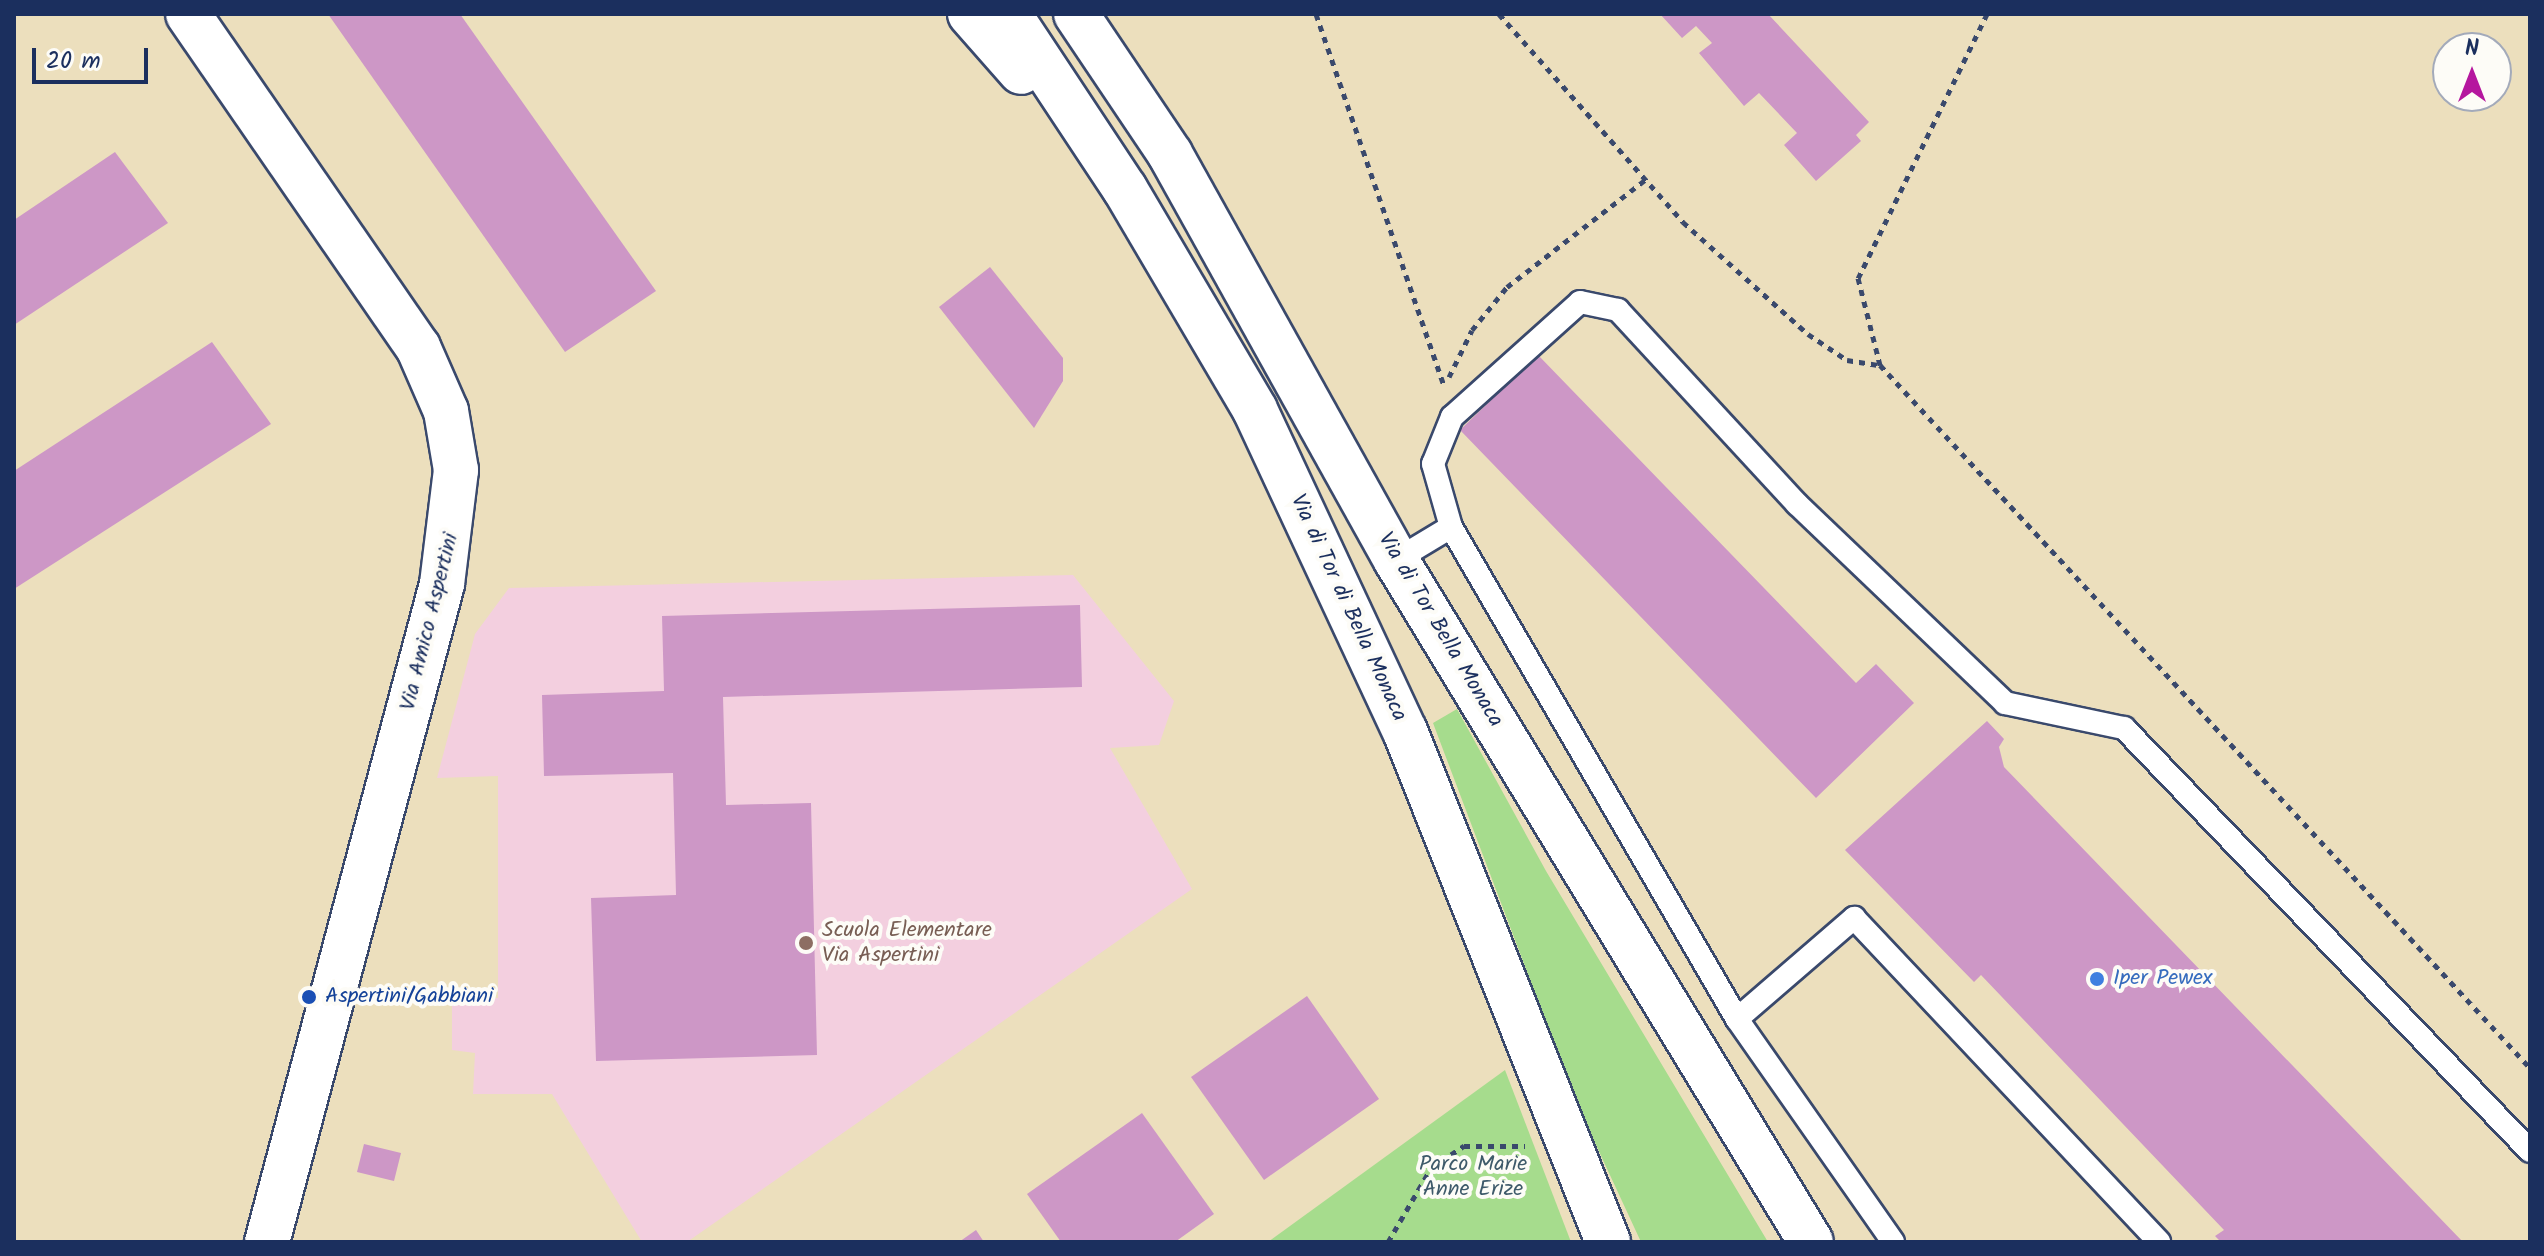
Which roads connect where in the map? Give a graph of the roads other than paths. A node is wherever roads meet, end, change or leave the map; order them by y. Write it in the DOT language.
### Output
graph roads {
  1 [pos="188,14"];
  2 [pos="970,14"];
  3 [pos="1009,14"];
  4 [pos="1076,14"];
  5 [pos="1109,14"];
  6 [pos="1156,130"];
  7 [pos="1125,189"];
  8 [pos="1451,527"];
  9 [pos="1396,560"];
  10 [pos="1737,1019"];
  11 [pos="2530,1151"];
  12 [pos="267,1242"];
  13 [pos="1608,1242"];
  14 [pos="1811,1242"];
  15 [pos="1893,1242"];
  16 [pos="2159,1242"];
  1 -- 12 [label="main road, Via Amico Aspertini"];
  2 -- 7 [label="main road"];
  3 -- 7 [label="main road, Via di Tor di Bella Monaca"];
  4 -- 6 [label="main road, Via di Tor Bella Monaca"];
  5 -- 6 [label="main road"];
  6 -- 9 [label="main road, Via di Tor Bella Monaca"];
  7 -- 13 [label="main road, Via di Tor di Bella Monaca"];
  8 -- 9 [label="lane"];
  8 -- 10 [label="lane"];
  8 -- 11 [label="lane"];
  9 -- 14 [label="main road, Via di Tor Bella Monaca"];
  10 -- 15 [label="lane"];
  10 -- 16 [label="lane"];
}
